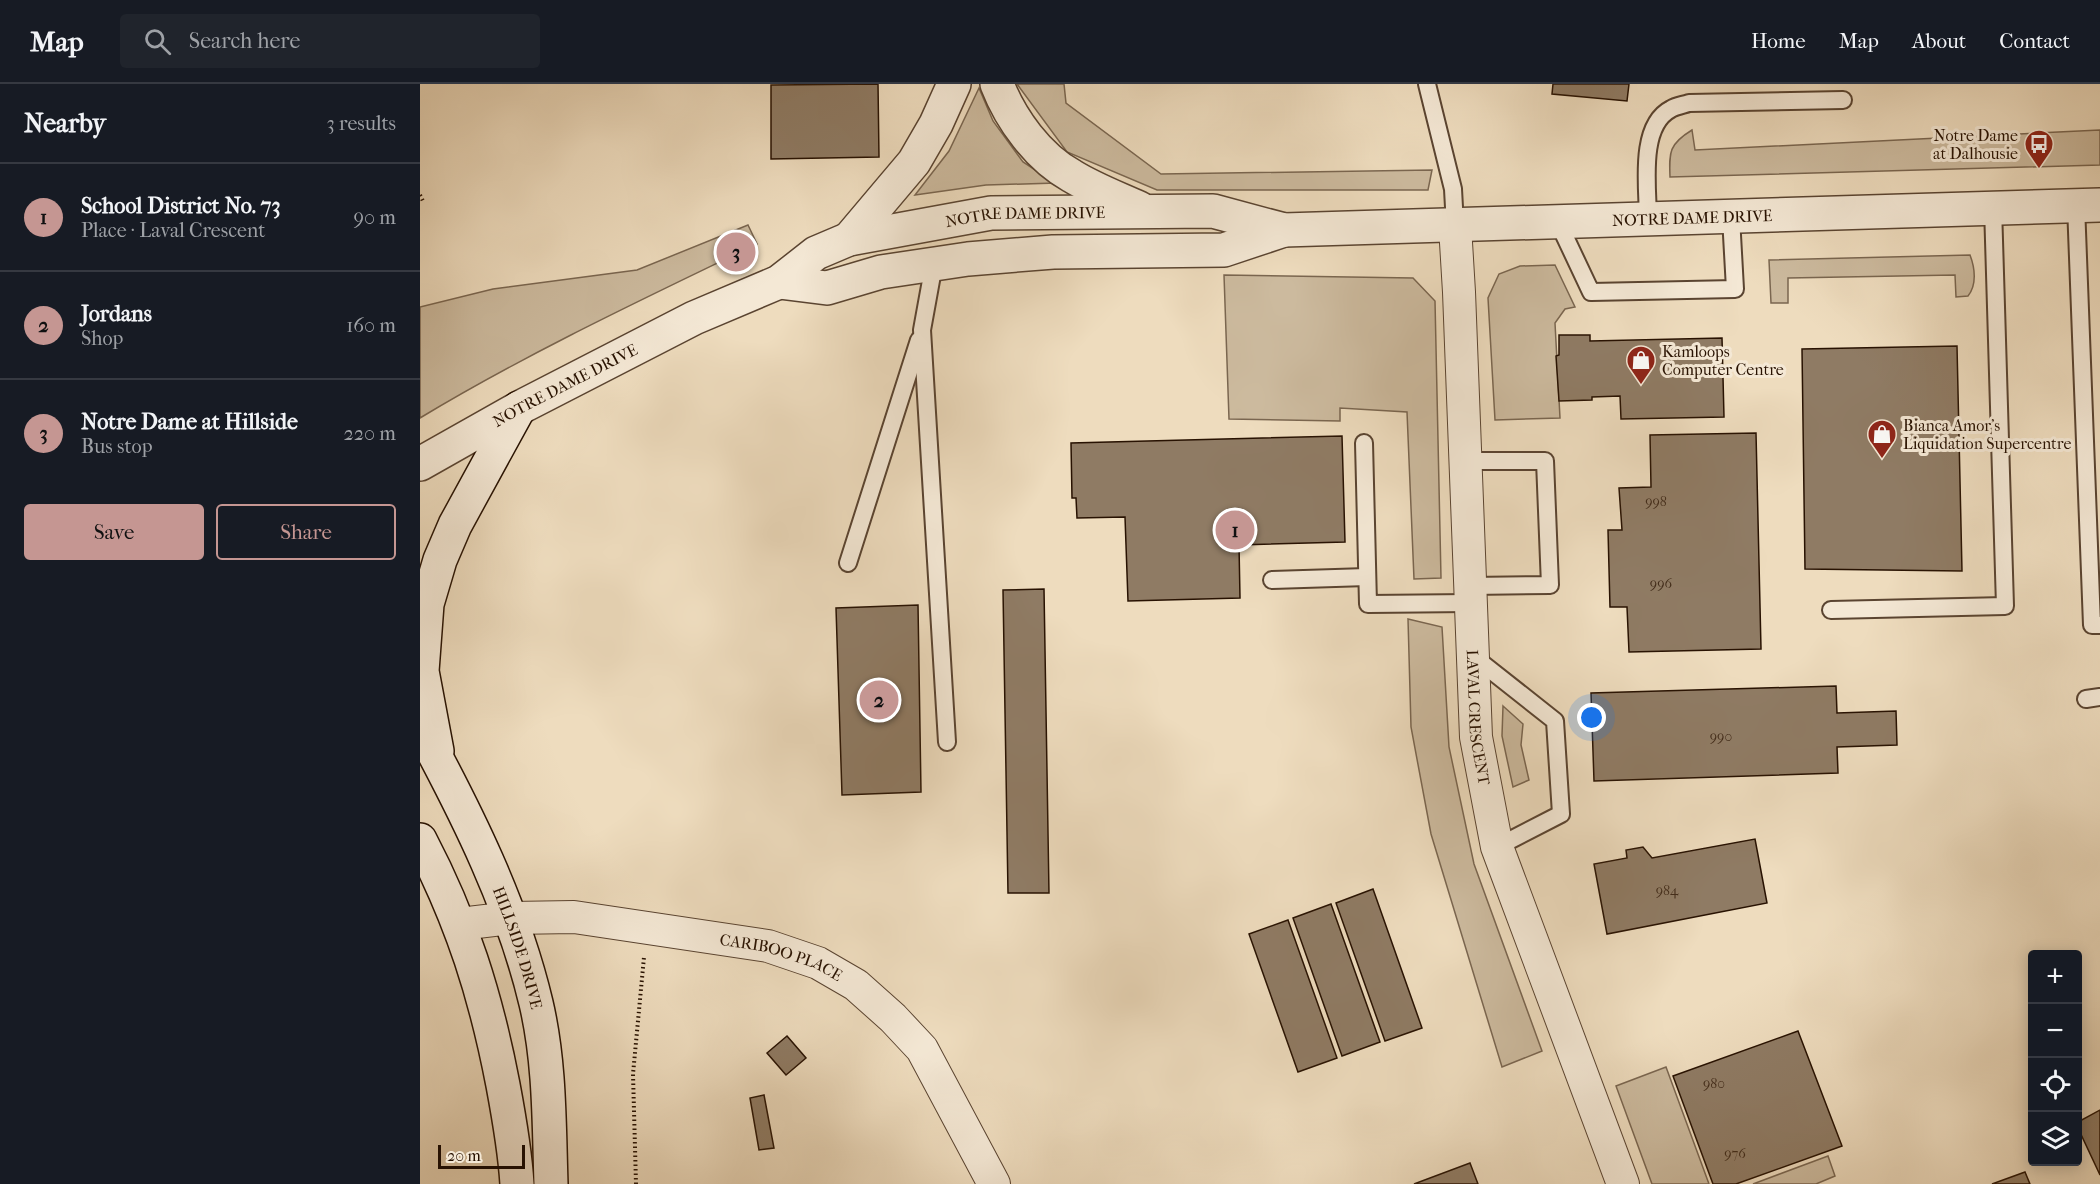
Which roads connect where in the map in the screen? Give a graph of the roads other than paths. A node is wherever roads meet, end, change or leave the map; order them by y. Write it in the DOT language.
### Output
graph roads {
  1 [pos="954,84"];
  2 [pos="997,84"];
  3 [pos="1426,84"];
  4 [pos="1843,100"];
  5 [pos="2088,205"];
  6 [pos="1993,207"];
  7 [pos="1147,211"];
  8 [pos="1731,217"];
  9 [pos="1648,219"];
  10 [pos="1558,222"];
  11 [pos="1455,226"];
  12 [pos="1284,230"];
  13 [pos="849,239"];
  14 [pos="934,264"];
  15 [pos="778,282"];
  16 [pos="922,330"];
  17 [pos="519,408"];
  18 [pos="1364,443"];
  19 [pos="1465,461"];
  20 [pos="420,464"];
  21 [pos="848,562"];
  22 [pos="1367,577"];
  23 [pos="1272,580"];
  24 [pos="1470,594"];
  25 [pos="1831,610"];
  26 [pos="2100,624"];
  27 [pos="1473,657"];
  28 [pos="420,727"];
  29 [pos="947,742"];
  30 [pos="439,761"];
  31 [pos="420,840"];
  32 [pos="1497,847"];
  33 [pos="511,918"];
  34 [pos="460,924"];
  35 [pos="517,1184"];
  36 [pos="551,1184"];
  37 [pos="994,1184"];
  38 [pos="1623,1184"];
  1 -- 13 [label="street"];
  2 -- 7 [label="street"];
  3 -- 11 [label="lane"];
  4 -- 9 [label="lane"];
  5 -- 6 [label="street, NOTRE DAME DRIVE"];
  5 -- 26 [label="lane"];
  6 -- 8 [label="street, NOTRE DAME DRIVE"];
  6 -- 25 [label="lane"];
  7 -- 12 [label="street, NOTRE DAME DRIVE"];
  7 -- 13 [label="street, NOTRE DAME DRIVE"];
  8 -- 9 [label="street, NOTRE DAME DRIVE"];
  8 -- 10 [label="lane"];
  9 -- 10 [label="street, NOTRE DAME DRIVE"];
  10 -- 11 [label="street, NOTRE DAME DRIVE"];
  11 -- 12 [label="street, NOTRE DAME DRIVE"];
  11 -- 19 [label="street, LAVAL CRESCENT"];
  12 -- 14 [label="street, NOTRE DAME DRIVE"];
  13 -- 15 [label="street, NOTRE DAME DRIVE"];
  14 -- 15 [label="street, NOTRE DAME DRIVE"];
  14 -- 16 [label="lane"];
  15 -- 17 [label="street, NOTRE DAME DRIVE"];
  16 -- 21 [label="lane"];
  16 -- 29 [label="lane"];
  17 -- 20 [label="street, NOTRE DAME DRIVE"];
  17 -- 30 [label="street"];
  18 -- 22 [label="lane"];
  19 -- 24 [label="street, LAVAL CRESCENT"];
  19 -- 24 [label="lane"];
  22 -- 23 [label="lane"];
  22 -- 24 [label="lane"];
  24 -- 27 [label="street, LAVAL CRESCENT"];
  27 -- 32 [label="street, LAVAL CRESCENT"];
  27 -- 32 [label="lane"];
  28 -- 30 [label="street, HILLSIDE DRIVE"];
  30 -- 33 [label="street, HILLSIDE DRIVE"];
  31 -- 34 [label="street"];
  32 -- 38 [label="street, LAVAL CRESCENT"];
  33 -- 34 [label="street, CARIBOO PLACE"];
  33 -- 36 [label="street, HILLSIDE DRIVE"];
  33 -- 37 [label="street, CARIBOO PLACE"];
  34 -- 35 [label="street"];
}
